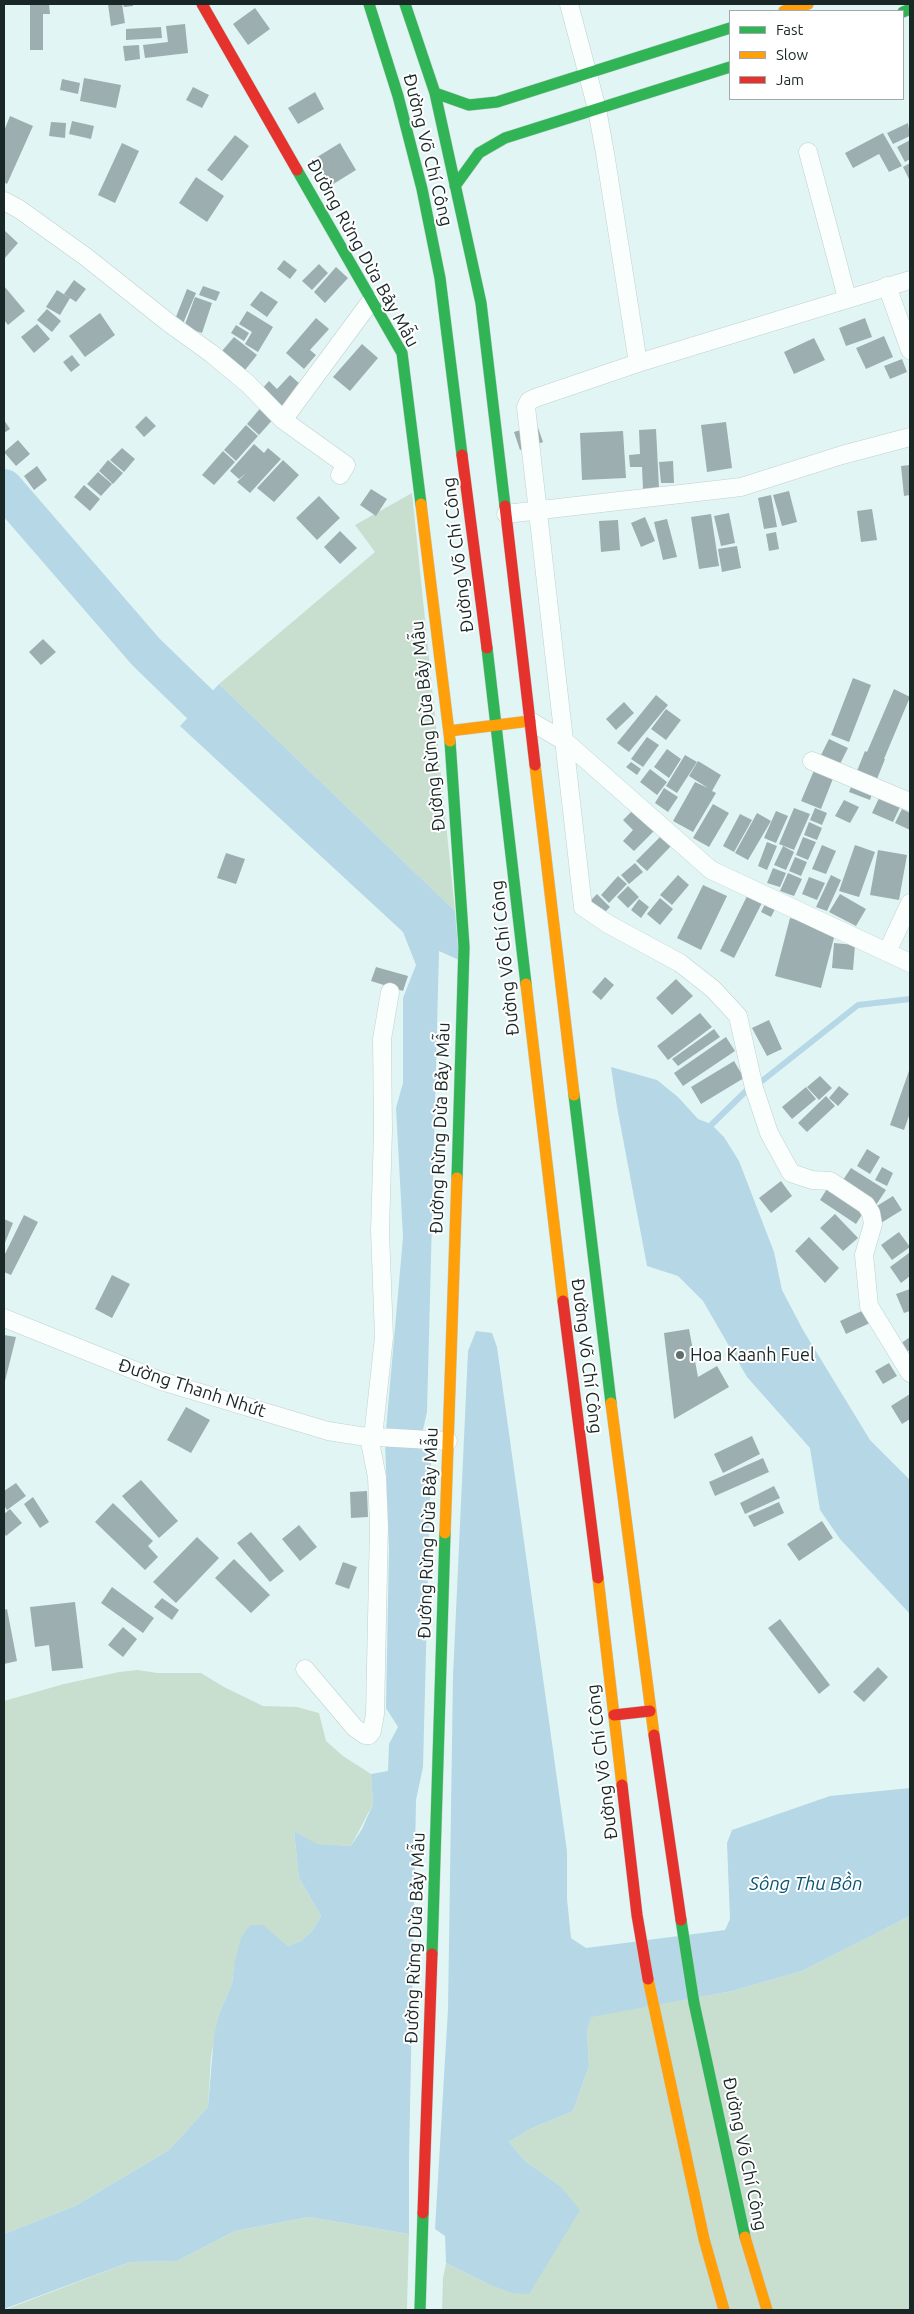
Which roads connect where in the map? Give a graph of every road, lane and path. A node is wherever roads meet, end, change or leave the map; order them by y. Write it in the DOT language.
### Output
graph roads {
  1 [pos="202,4"];
  2 [pos="369,4"];
  3 [pos="405,4"];
  4 [pos="569,4"];
  5 [pos="808,4"];
  6 [pos="787,10"];
  7 [pos="729,28"];
  8 [pos="729,67"];
  9 [pos="587,74"];
  10 [pos="434,93"];
  11 [pos="597,109"];
  12 [pos="808,152"];
  13 [pos="455,186"];
  14 [pos="4,201"];
  15 [pos="910,280"];
  16 [pos="887,286"];
  17 [pos="846,298"];
  18 [pos="371,301"];
  19 [pos="910,350"];
  20 [pos="638,363"];
  21 [pos="283,420"];
  22 [pos="910,437"];
  23 [pos="340,475"];
  24 [pos="538,510"];
  25 [pos="506,514"];
  26 [pos="530,721"];
  27 [pos="497,726"];
  28 [pos="449,731"];
  29 [pos="566,742"];
  30 [pos="812,761"];
  31 [pos="910,802"];
  32 [pos="910,903"];
  33 [pos="888,952"];
  34 [pos="910,963"];
  35 [pos="390,992"];
  36 [pos="4,1318"];
  37 [pos="910,1373"];
  38 [pos="376,1437"];
  39 [pos="443,1441"];
  40 [pos="305,1669"];
  41 [pos="650,1711"];
  42 [pos="614,1715"];
  43 [pos="420,2310"];
  44 [pos="724,2310"];
  45 [pos="767,2310"];
  1 -- 18 [label="main road, Đường Rừng Dừa Bảy Mẫu"];
  2 -- 27 [label="main road, Đường Võ Chí Công"];
  3 -- 10 [label="main road, Đường Võ Chí Công"];
  4 -- 9 [label="street"];
  5 -- 6 [label="main road"];
  7 -- 9 [label="main road"];
  8 -- 11 [label="main road"];
  9 -- 10 [label="main road"];
  9 -- 11 [label="street"];
  10 -- 13 [label="main road, Đường Võ Chí Công"];
  11 -- 13 [label="main road"];
  11 -- 20 [label="street"];
  12 -- 17 [label="street"];
  13 -- 25 [label="main road, Đường Võ Chí Công"];
  14 -- 21 [label="street"];
  15 -- 16 [label="street"];
  16 -- 17 [label="street"];
  16 -- 19 [label="street"];
  17 -- 20 [label="street"];
  18 -- 21 [label="street"];
  18 -- 28 [label="main road, Đường Rừng Dừa Bảy Mẫu"];
  20 -- 24 [label="street"];
  21 -- 23 [label="street"];
  22 -- 24 [label="street"];
  24 -- 25 [label="street"];
  24 -- 29 [label="street"];
  25 -- 26 [label="main road, Đường Võ Chí Công"];
  26 -- 27 [label="main road"];
  26 -- 29 [label="street"];
  26 -- 41 [label="main road, Đường Võ Chí Công"];
  27 -- 28 [label="main road"];
  27 -- 42 [label="main road, Đường Võ Chí Công"];
  28 -- 39 [label="main road, Đường Rừng Dừa Bảy Mẫu"];
  29 -- 33 [label="street"];
  29 -- 37 [label="street"];
  30 -- 31 [label="street"];
  32 -- 33 [label="street"];
  33 -- 34 [label="street"];
  35 -- 38 [label="street"];
  36 -- 38 [label="street, Đường Thanh Nhứt"];
  38 -- 39 [label="street, Đường Thanh Nhứt"];
  38 -- 40 [label="street"];
  39 -- 43 [label="main road, Đường Rừng Dừa Bảy Mẫu"];
  41 -- 42 [label="main road"];
  41 -- 45 [label="main road, Đường Võ Chí Công"];
  42 -- 44 [label="main road, Đường Võ Chí Công"];
}
